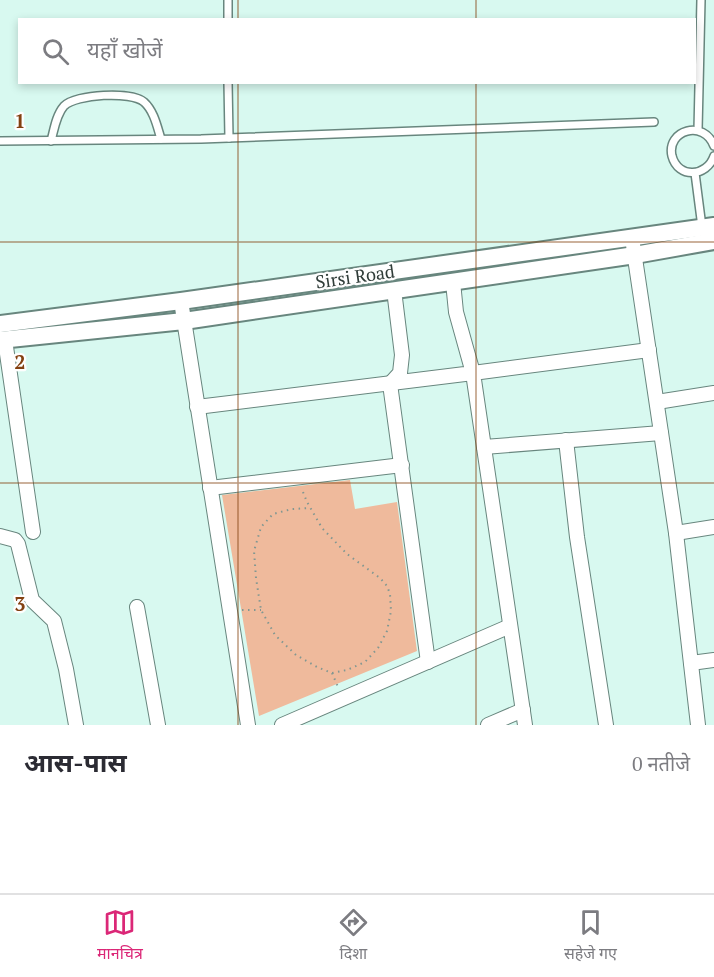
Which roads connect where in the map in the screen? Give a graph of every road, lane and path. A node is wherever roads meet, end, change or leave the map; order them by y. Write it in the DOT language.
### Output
graph roads {
  1 [pos="228,0"];
  2 [pos="701,0"];
  3 [pos="228,18"];
  4 [pos="228,84"];
  5 [pos="654,122"];
  6 [pos="698,130"];
  7 [pos="229,138"];
  8 [pos="161,140"];
  9 [pos="0,141"];
  10 [pos="51,141"];
  11 [pos="714,146"];
  12 [pos="714,156"];
  13 [pos="695,173"];
  14 [pos="708,227"];
  15 [pos="714,241"];
  16 [pos="634,246"];
  17 [pos="453,282"];
  18 [pos="394,290"];
  19 [pos="181,301"];
  20 [pos="184,321"];
  21 [pos="2,335"];
  22 [pos="649,350"];
  23 [pos="473,373"];
  24 [pos="390,384"];
  25 [pos="714,393"];
  26 [pos="657,402"];
  27 [pos="197,407"];
  28 [pos="661,433"];
  29 [pos="566,440"];
  30 [pos="484,447"];
  31 [pos="402,465"];
  32 [pos="298,478"];
  33 [pos="210,489"];
  34 [pos="310,508"];
  35 [pos="714,527"];
  36 [pos="33,531"];
  37 [pos="676,533"];
  38 [pos="0,536"];
  39 [pos="137,607"];
  40 [pos="510,626"];
  41 [pos="714,660"];
  42 [pos="428,662"];
  43 [pos="691,663"];
  44 [pos="523,710"];
  45 [pos="76,725"];
  46 [pos="158,725"];
  47 [pos="248,725"];
  48 [pos="282,725"];
  49 [pos="488,725"];
  50 [pos="525,725"];
  51 [pos="606,725"];
  52 [pos="698,725"];
  1 -- 3 [label="lane"];
  2 -- 6 [label="lane"];
  4 -- 7 [label="lane"];
  5 -- 7 [label="lane"];
  6 -- 11 [label="lane"];
  6 -- 13 [label="lane"];
  7 -- 8 [label="lane"];
  8 -- 10 [label="lane"];
  8 -- 10 [label="lane"];
  9 -- 10 [label="lane"];
  12 -- 13 [label="lane"];
  13 -- 14 [label="lane"];
  14 -- 16 [label="street, Sirsi Road"];
  15 -- 16 [label="street, Sirsi Road"];
  16 -- 17 [label="street, Sirsi Road"];
  16 -- 19 [label="street, Sirsi Road"];
  16 -- 22 [label="street"];
  17 -- 18 [label="street, Sirsi Road"];
  17 -- 23 [label="street"];
  18 -- 20 [label="street, Sirsi Road"];
  18 -- 24 [label="street"];
  19 -- 20 [label="street"];
  19 -- 21 [label="street, Sirsi Road"];
  20 -- 21 [label="street, Sirsi Road"];
  20 -- 27 [label="street"];
  21 -- 36 [label="street"];
  22 -- 23 [label="street"];
  22 -- 26 [label="street"];
  23 -- 24 [label="street"];
  23 -- 30 [label="street"];
  24 -- 27 [label="street"];
  24 -- 31 [label="street"];
  25 -- 26 [label="street"];
  26 -- 28 [label="street"];
  27 -- 33 [label="street"];
  28 -- 29 [label="street"];
  28 -- 37 [label="street"];
  29 -- 30 [label="street"];
  29 -- 51 [label="street"];
  30 -- 40 [label="street"];
  31 -- 32 [label="street"];
  31 -- 42 [label="street"];
  32 -- 33 [label="street"];
  32 -- 34 [label="path"];
  33 -- 47 [label="street"];
  34 -- 34 [label="path"];
  35 -- 37 [label="street"];
  37 -- 43 [label="street"];
  38 -- 45 [label="street"];
  39 -- 46 [label="street"];
  40 -- 42 [label="street"];
  40 -- 44 [label="street"];
  41 -- 43 [label="street"];
  42 -- 48 [label="street"];
  43 -- 52 [label="street"];
  44 -- 49 [label="street"];
  44 -- 50 [label="street"];
}
